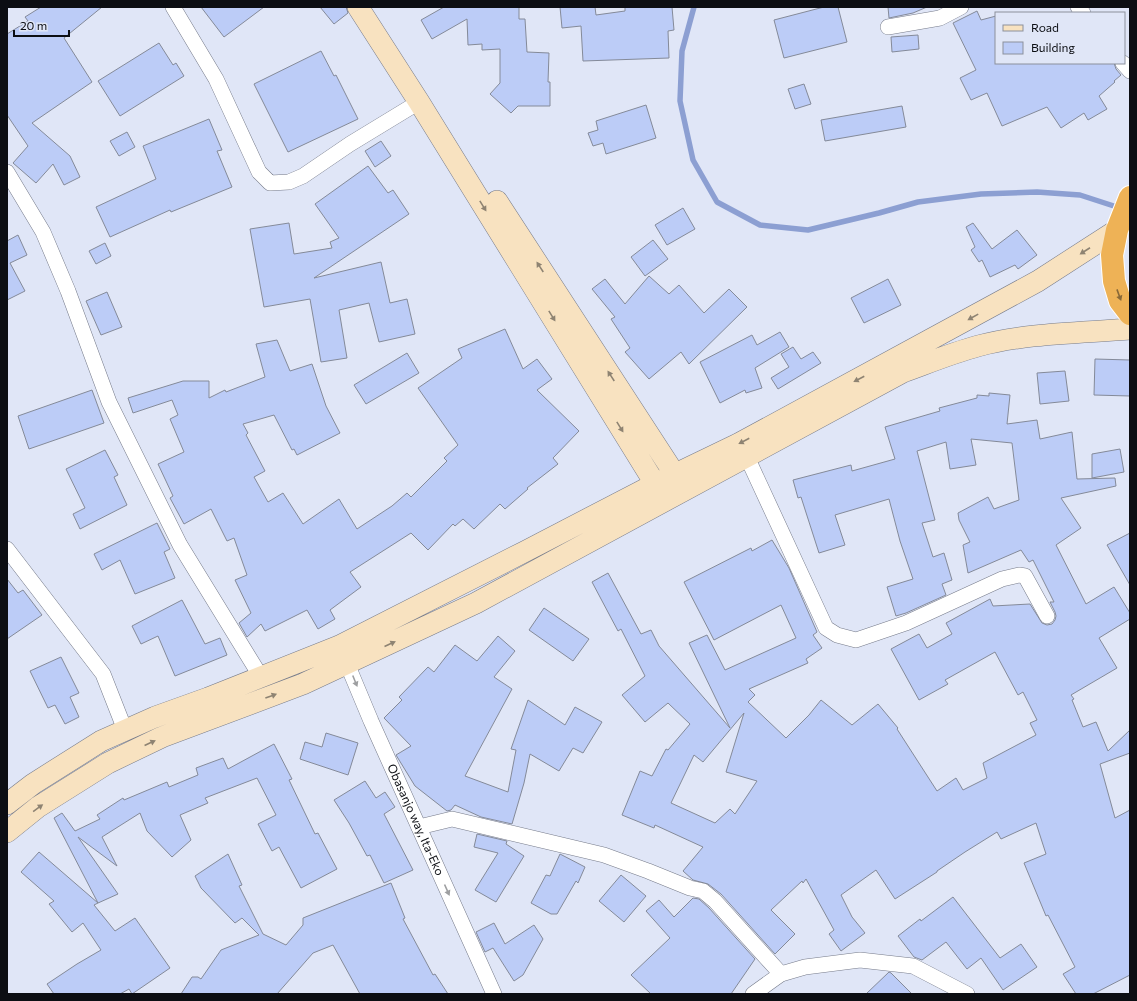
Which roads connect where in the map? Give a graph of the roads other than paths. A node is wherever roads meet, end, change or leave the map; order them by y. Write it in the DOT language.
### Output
graph roads {
  1 [pos="173,7"];
  2 [pos="358,7"];
  3 [pos="370,7"];
  4 [pos="961,7"];
  5 [pos="888,27"];
  6 [pos="419,102"];
  7 [pos="7,172"];
  8 [pos="1130,197"];
  9 [pos="1117,230"];
  10 [pos="1130,314"];
  11 [pos="1130,329"];
  12 [pos="748,457"];
  13 [pos="680,483"];
  14 [pos="655,484"];
  15 [pos="666,501"];
  16 [pos="7,549"];
  17 [pos="1047,616"];
  18 [pos="343,654"];
  19 [pos="261,677"];
  20 [pos="125,730"];
  21 [pos="7,804"];
  22 [pos="419,827"];
  23 [pos="7,832"];
  24 [pos="781,974"];
  25 [pos="494,994"];
  26 [pos="754,994"];
  27 [pos="967,994"];
  1 -- 6 [label="street"];
  2 -- 6 [label="main road"];
  13 -- 3 [label="main road, one-way"];
  4 -- 5 [label="street"];
  6 -- 14 [label="main road, one-way"];
  7 -- 19 [label="street"];
  8 -- 9 [label="highway"];
  9 -- 10 [label="highway, one-way"];
  9 -- 13 [label="main road, one-way"];
  11 -- 12 [label="main road"];
  12 -- 13 [label="main road"];
  12 -- 17 [label="street"];
  13 -- 14 [label="main road"];
  13 -- 15 [label="main road"];
  14 -- 15 [label="main road"];
  14 -- 18 [label="main road"];
  18 -- 15 [label="main road, one-way"];
  16 -- 20 [label="street"];
  18 -- 19 [label="main road"];
  18 -- 22 [label="street, Obasanjo way, Ita-Eko, one-way"];
  23 -- 18 [label="main road, one-way"];
  19 -- 20 [label="main road"];
  20 -- 21 [label="main road"];
  22 -- 24 [label="street"];
  22 -- 25 [label="street, Obasanjo way, Ita-Eko, one-way"];
  24 -- 26 [label="street"];
  24 -- 27 [label="street"];
}
